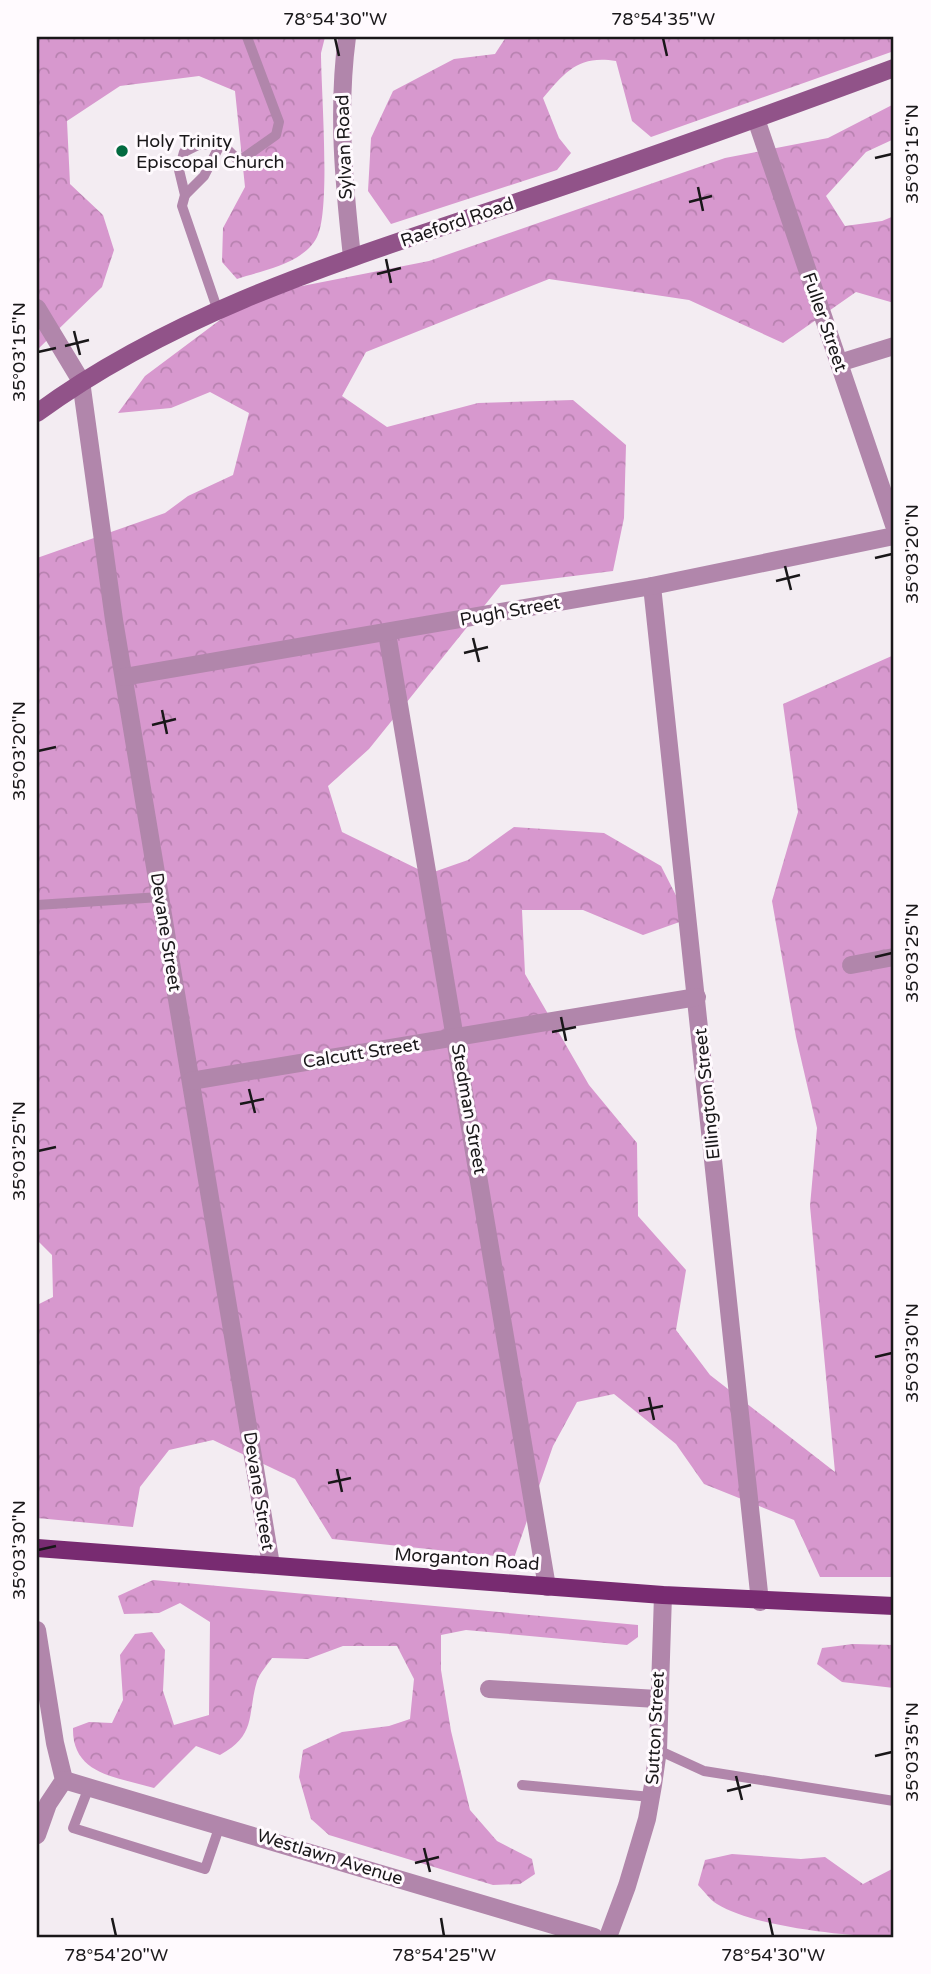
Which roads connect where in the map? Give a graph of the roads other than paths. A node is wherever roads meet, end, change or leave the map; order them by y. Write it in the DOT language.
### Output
graph roads {
  1 [pos="247,37"];
  2 [pos="347,37"];
  3 [pos="894,68"];
  4 [pos="756,119"];
  5 [pos="220,144"];
  6 [pos="185,195"];
  7 [pos="352,257"];
  8 [pos="37,308"];
  9 [pos="218,311"];
  10 [pos="894,346"];
  11 [pos="839,363"];
  12 [pos="81,381"];
  13 [pos="37,413"];
  14 [pos="894,525"];
  15 [pos="894,536"];
  16 [pos="652,586"];
  17 [pos="387,633"];
  18 [pos="124,677"];
  19 [pos="160,897"];
  20 [pos="37,905"];
  21 [pos="894,957"];
  22 [pos="851,965"];
  23 [pos="696,997"];
  24 [pos="457,1037"];
  25 [pos="191,1082"];
  26 [pos="37,1548"];
  27 [pos="271,1565"];
  28 [pos="547,1587"];
  29 [pos="663,1595"];
  30 [pos="760,1602"];
  31 [pos="894,1606"];
  32 [pos="37,1630"];
  33 [pos="489,1689"];
  34 [pos="657,1699"];
  35 [pos="658,1750"];
  36 [pos="64,1780"];
  37 [pos="522,1785"];
  38 [pos="89,1787"];
  39 [pos="651,1797"];
  40 [pos="894,1801"];
  41 [pos="220,1825"];
  42 [pos="37,1835"];
  43 [pos="594,1937"];
  44 [pos="608,1937"];
  1 -- 5 [label="lane"];
  2 -- 7 [label="street, Sylvan Road"];
  3 -- 4 [label="main road, Raeford Road"];
  4 -- 7 [label="main road, Raeford Road"];
  4 -- 11 [label="street, Fuller Street"];
  5 -- 6 [label="lane"];
  5 -- 6 [label="lane"];
  6 -- 9 [label="lane"];
  7 -- 9 [label="main road, Raeford Road"];
  8 -- 12 [label="street, Devane Street"];
  9 -- 12 [label="main road, Raeford Road"];
  10 -- 11 [label="street"];
  11 -- 14 [label="street, Fuller Street"];
  12 -- 13 [label="main road, Raeford Road"];
  12 -- 18 [label="street, Devane Street"];
  15 -- 16 [label="street, Pugh Street"];
  16 -- 17 [label="street, Pugh Street"];
  16 -- 23 [label="street, Ellington Street"];
  17 -- 18 [label="street, Pugh Street"];
  17 -- 24 [label="street, Stedman Street"];
  18 -- 19 [label="street, Devane Street"];
  19 -- 20 [label="lane"];
  19 -- 25 [label="street, Devane Street"];
  21 -- 22 [label="street"];
  23 -- 24 [label="street, Calcutt Street"];
  23 -- 30 [label="street, Ellington Street"];
  24 -- 25 [label="street, Calcutt Street"];
  24 -- 28 [label="street, Stedman Street"];
  25 -- 27 [label="street, Devane Street"];
  26 -- 27 [label="main road, Morganton Road"];
  27 -- 28 [label="main road, Morganton Road"];
  28 -- 29 [label="main road, Morganton Road"];
  29 -- 30 [label="main road, Morganton Road"];
  29 -- 34 [label="street, Sutton Street"];
  30 -- 31 [label="main road, Morganton Road"];
  32 -- 36 [label="street"];
  33 -- 34 [label="street"];
  34 -- 35 [label="street, Sutton Street"];
  35 -- 39 [label="street, Sutton Street"];
  35 -- 40 [label="lane"];
  36 -- 38 [label="street, Westlawn Avenue"];
  36 -- 42 [label="street"];
  37 -- 39 [label="lane"];
  38 -- 41 [label="street, Westlawn Avenue"];
  38 -- 41 [label="lane"];
  39 -- 44 [label="street, Sutton Street"];
  41 -- 43 [label="street, Westlawn Avenue"];
}
